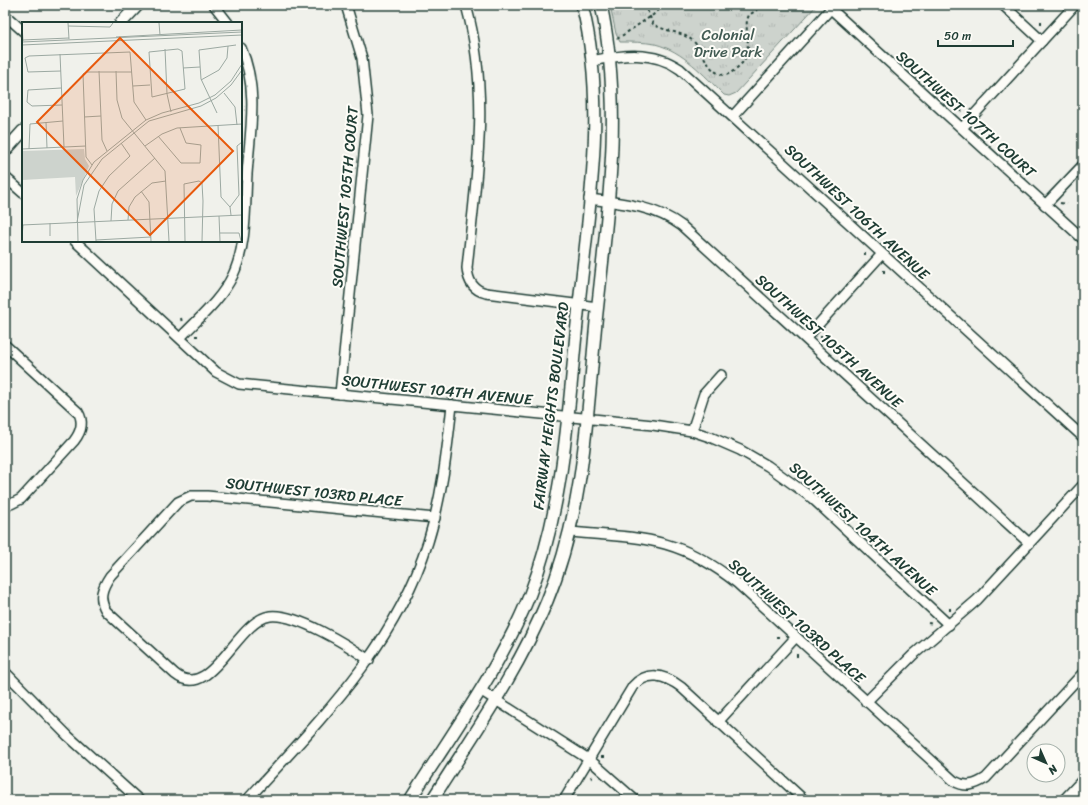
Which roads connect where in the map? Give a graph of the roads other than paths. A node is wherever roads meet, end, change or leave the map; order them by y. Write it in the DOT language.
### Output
graph roads {
  1 [pos="138,5"];
  2 [pos="214,5"];
  3 [pos="346,5"];
  4 [pos="466,5"];
  5 [pos="582,5"];
  6 [pos="601,5"];
  7 [pos="1003,5"];
  8 [pos="1075,5"];
  9 [pos="833,7"];
  10 [pos="5,15"];
  11 [pos="122,22"];
  12 [pos="227,22"];
  13 [pos="22,30"];
  14 [pos="1042,41"];
  15 [pos="242,51"];
  16 [pos="610,57"];
  17 [pos="591,61"];
  18 [pos="733,116"];
  19 [pos="962,128"];
  20 [pos="22,132"];
  21 [pos="5,151"];
  22 [pos="1083,165"];
  23 [pos="244,169"];
  24 [pos="5,177"];
  25 [pos="22,192"];
  26 [pos="589,199"];
  27 [pos="608,201"];
  28 [pos="1045,205"];
  29 [pos="1083,239"];
  30 [pos="76,242"];
  31 [pos="882,254"];
  32 [pos="579,304"];
  33 [pos="598,306"];
  34 [pos="180,338"];
  35 [pos="806,338"];
  36 [pos="5,345"];
  37 [pos="721,375"];
  38 [pos="340,394"];
  39 [pos="452,405"];
  40 [pos="568,417"];
  41 [pos="587,418"];
  42 [pos="692,431"];
  43 [pos="1083,437"];
  44 [pos="1083,485"];
  45 [pos="6,505"];
  46 [pos="435,518"];
  47 [pos="570,532"];
  48 [pos="1029,543"];
  49 [pos="949,625"];
  50 [pos="796,637"];
  51 [pos="369,660"];
  52 [pos="5,672"];
  53 [pos="1083,672"];
  54 [pos="480,690"];
  55 [pos="495,700"];
  56 [pos="866,702"];
  57 [pos="718,722"];
  58 [pos="590,760"];
  59 [pos="1083,783"];
  60 [pos="139,800"];
  61 [pos="247,800"];
  62 [pos="410,800"];
  63 [pos="432,800"];
  64 [pos="564,800"];
  65 [pos="635,800"];
  66 [pos="804,800"];
  67 [pos="1067,800"];
  1 -- 11 [label="street"];
  2 -- 12 [label="street"];
  3 -- 38 [label="street, SOUTHWEST 105TH COURT"];
  4 -- 32 [label="street"];
  5 -- 17 [label="street, FAIRWAY HEIGHTS BOULEVARD"];
  6 -- 16 [label="street"];
  7 -- 14 [label="street"];
  8 -- 14 [label="street"];
  9 -- 18 [label="street"];
  9 -- 19 [label="street, SOUTHWEST 107TH COURT"];
  10 -- 13 [label="street"];
  14 -- 19 [label="street"];
  15 -- 23 [label="street"];
  16 -- 17 [label="street, SOUTHWEST 106TH AVENUE"];
  16 -- 18 [label="street, SOUTHWEST 106TH AVENUE"];
  16 -- 27 [label="street"];
  17 -- 26 [label="street, FAIRWAY HEIGHTS BOULEVARD"];
  18 -- 31 [label="street, SOUTHWEST 106TH AVENUE"];
  19 -- 28 [label="street, SOUTHWEST 107TH COURT"];
  20 -- 21 [label="street"];
  22 -- 28 [label="street"];
  23 -- 34 [label="street"];
  24 -- 25 [label="street"];
  26 -- 27 [label="street, SOUTHWEST 105TH AVENUE"];
  26 -- 32 [label="street, FAIRWAY HEIGHTS BOULEVARD"];
  27 -- 33 [label="street"];
  27 -- 35 [label="street, SOUTHWEST 105TH AVENUE"];
  28 -- 29 [label="street, SOUTHWEST 107TH COURT"];
  30 -- 34 [label="street, SOUTHWEST 104TH AVENUE"];
  31 -- 35 [label="street"];
  31 -- 43 [label="street, SOUTHWEST 106TH AVENUE"];
  32 -- 33 [label="street"];
  32 -- 40 [label="street, FAIRWAY HEIGHTS BOULEVARD"];
  33 -- 41 [label="street"];
  34 -- 38 [label="street, SOUTHWEST 104TH AVENUE"];
  35 -- 48 [label="street, SOUTHWEST 105TH AVENUE"];
  36 -- 45 [label="street"];
  37 -- 42 [label="street"];
  38 -- 39 [label="street, SOUTHWEST 104TH AVENUE"];
  39 -- 40 [label="street, SOUTHWEST 104TH AVENUE"];
  39 -- 46 [label="street"];
  40 -- 41 [label="street, SOUTHWEST 104TH AVENUE"];
  40 -- 54 [label="street, FAIRWAY HEIGHTS BOULEVARD"];
  41 -- 42 [label="street, SOUTHWEST 104TH AVENUE"];
  41 -- 47 [label="street"];
  42 -- 49 [label="street, SOUTHWEST 104TH AVENUE"];
  44 -- 48 [label="street"];
  46 -- 51 [label="street"];
  46 -- 51 [label="street, SOUTHWEST 103RD PLACE"];
  47 -- 50 [label="street, SOUTHWEST 103RD PLACE"];
  47 -- 55 [label="street"];
  48 -- 49 [label="street"];
  49 -- 56 [label="street"];
  50 -- 56 [label="street, SOUTHWEST 103RD PLACE"];
  50 -- 57 [label="street"];
  51 -- 61 [label="street"];
  52 -- 60 [label="street"];
  53 -- 56 [label="street, SOUTHWEST 103RD PLACE"];
  54 -- 55 [label="street"];
  54 -- 62 [label="street, FAIRWAY HEIGHTS BOULEVARD"];
  55 -- 58 [label="street"];
  55 -- 63 [label="street"];
  57 -- 58 [label="street"];
  57 -- 66 [label="street"];
  58 -- 64 [label="street"];
  58 -- 65 [label="street"];
  59 -- 67 [label="main road"];
}
